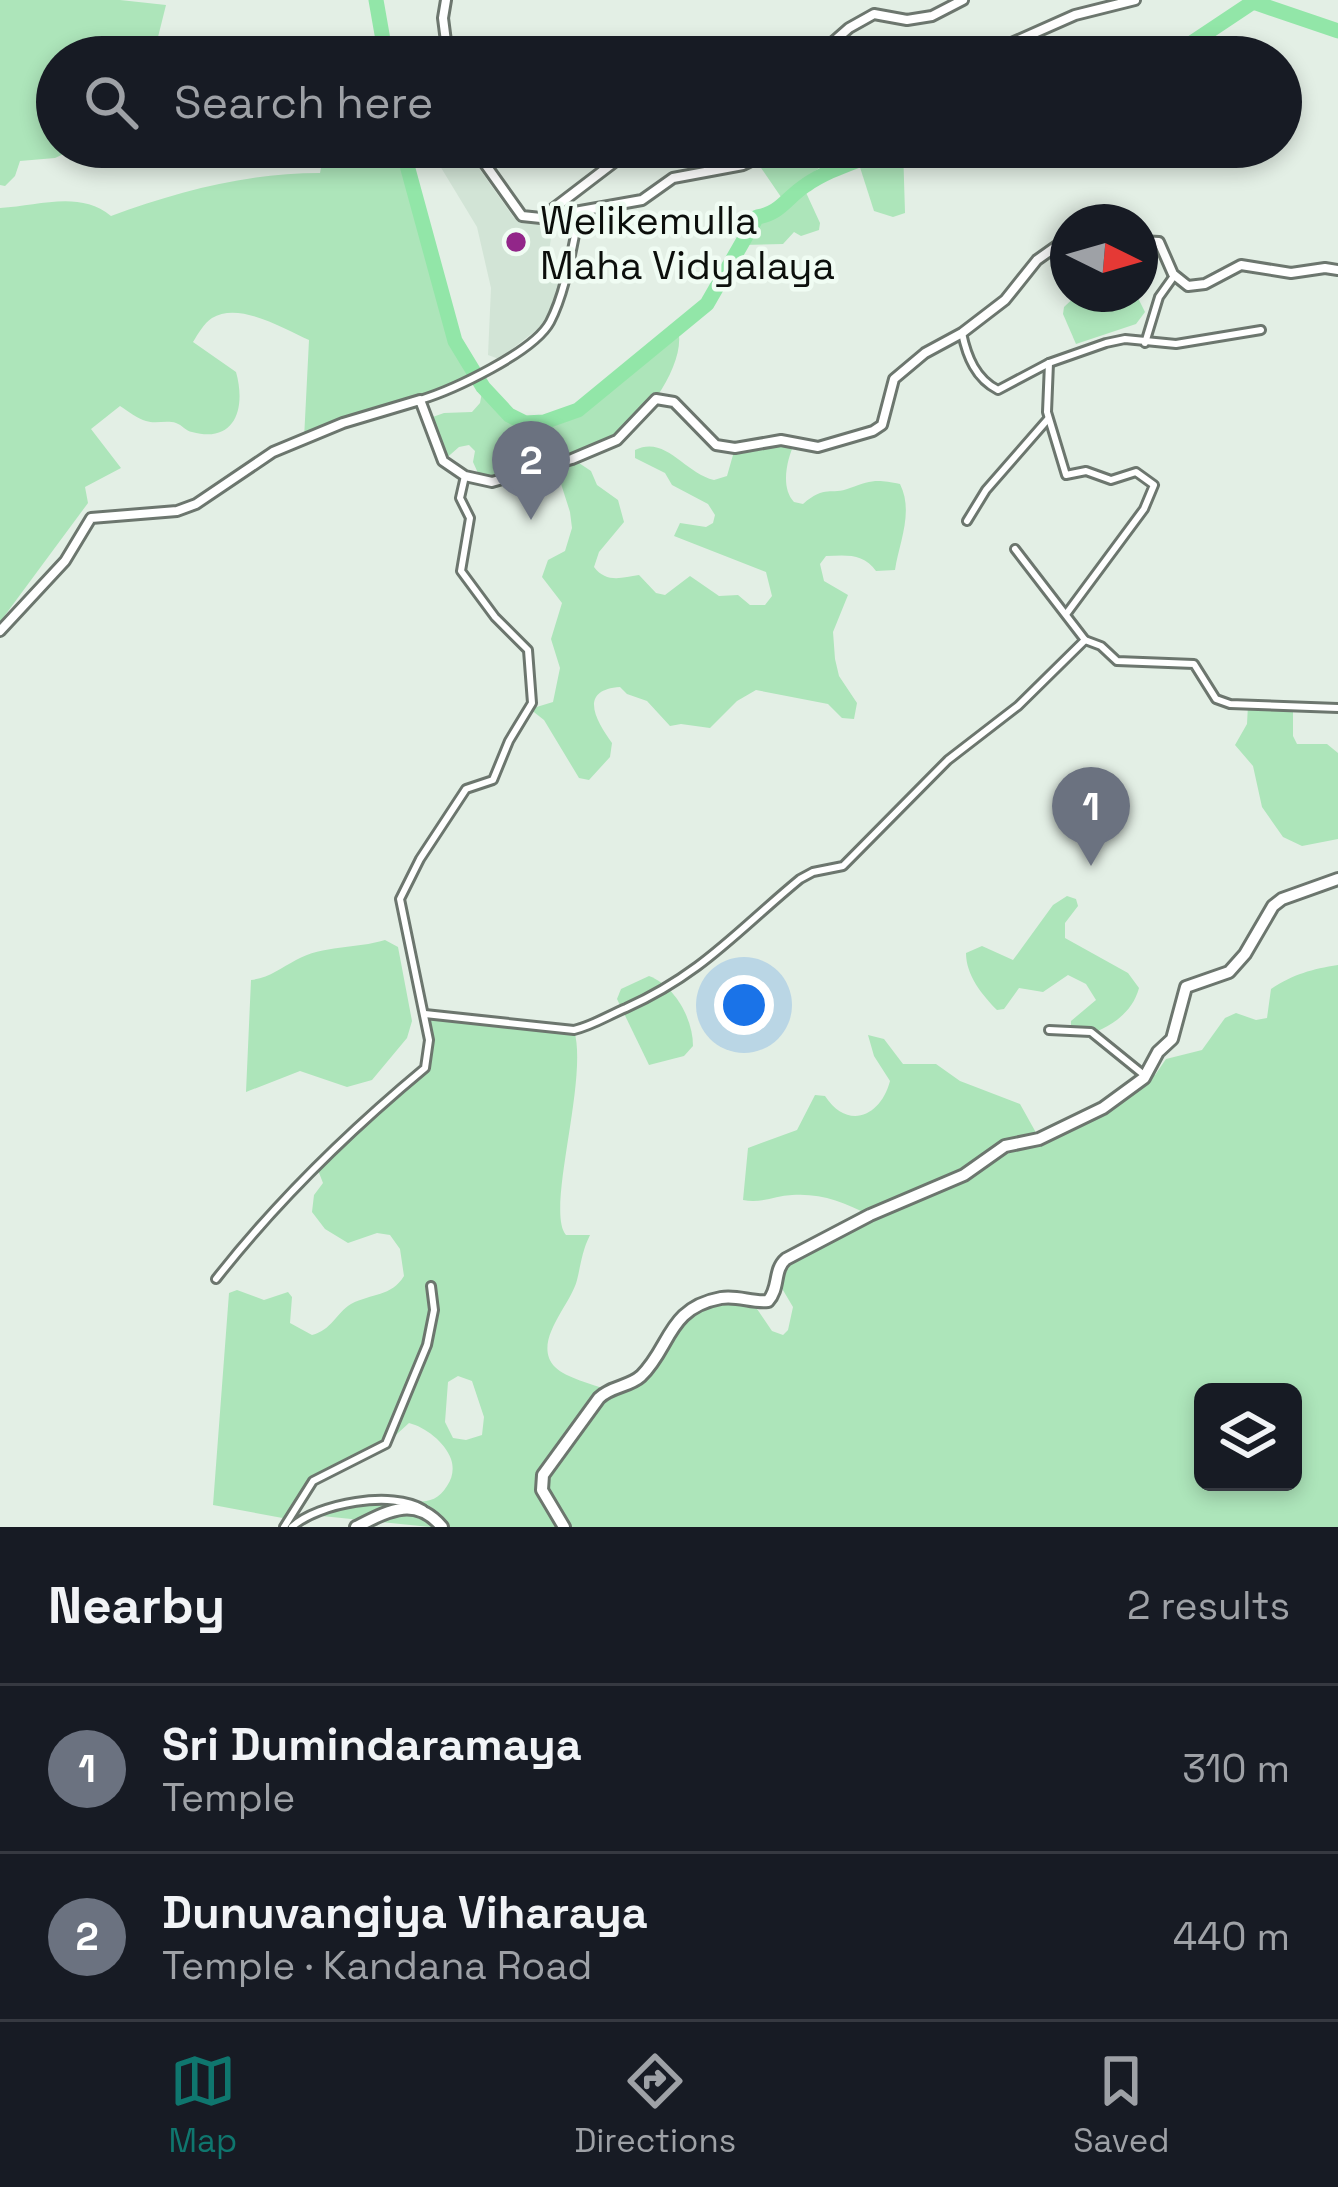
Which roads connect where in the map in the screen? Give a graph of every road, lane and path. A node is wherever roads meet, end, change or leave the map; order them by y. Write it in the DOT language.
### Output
graph roads {
  1 [pos="446,0"];
  2 [pos="963,0"];
  3 [pos="1135,0"];
  4 [pos="445,36"];
  5 [pos="840,36"];
  6 [pos="1029,36"];
  7 [pos="488,168"];
  8 [pos="606,168"];
  9 [pos="727,168"];
  10 [pos="580,211"];
  11 [pos="541,218"];
  12 [pos="1158,242"];
  13 [pos="1050,251"];
  14 [pos="1338,270"];
  15 [pos="1174,276"];
  16 [pos="1261,330"];
  17 [pos="962,333"];
  18 [pos="1145,343"];
  19 [pos="1049,363"];
  20 [pos="420,400"];
  21 [pos="1048,419"];
  22 [pos="465,476"];
  23 [pos="967,521"];
  24 [pos="1015,549"];
  25 [pos="1067,614"];
  26 [pos="0,631"];
  27 [pos="1085,640"];
  28 [pos="1338,708"];
  29 [pos="1338,879"];
  30 [pos="424,1014"];
  31 [pos="1048,1030"];
  32 [pos="1144,1075"];
  33 [pos="216,1279"];
  34 [pos="431,1286"];
  35 [pos="426,1511"];
  36 [pos="288,1527"];
  37 [pos="356,1527"];
  38 [pos="442,1527"];
  39 [pos="564,1527"];
  1 -- 4 [label="street"];
  2 -- 5 [label="street"];
  3 -- 6 [label="street"];
  7 -- 11 [label="street"];
  8 -- 11 [label="street"];
  9 -- 10 [label="street"];
  10 -- 11 [label="street"];
  10 -- 20 [label="street"];
  12 -- 15 [label="street"];
  13 -- 17 [label="street"];
  14 -- 15 [label="street"];
  15 -- 18 [label="street"];
  16 -- 18 [label="street"];
  17 -- 19 [label="street"];
  17 -- 22 [label="street"];
  18 -- 19 [label="street"];
  19 -- 21 [label="street"];
  20 -- 22 [label="street"];
  20 -- 26 [label="street"];
  21 -- 23 [label="street"];
  21 -- 25 [label="street"];
  22 -- 30 [label="street"];
  24 -- 25 [label="street"];
  25 -- 27 [label="street"];
  27 -- 28 [label="street"];
  27 -- 30 [label="street"];
  29 -- 32 [label="main road"];
  30 -- 33 [label="street"];
  31 -- 32 [label="street"];
  32 -- 39 [label="main road"];
  34 -- 36 [label="street"];
  35 -- 36 [label="street"];
  35 -- 37 [label="main road"];
  35 -- 38 [label="main road"];
}
